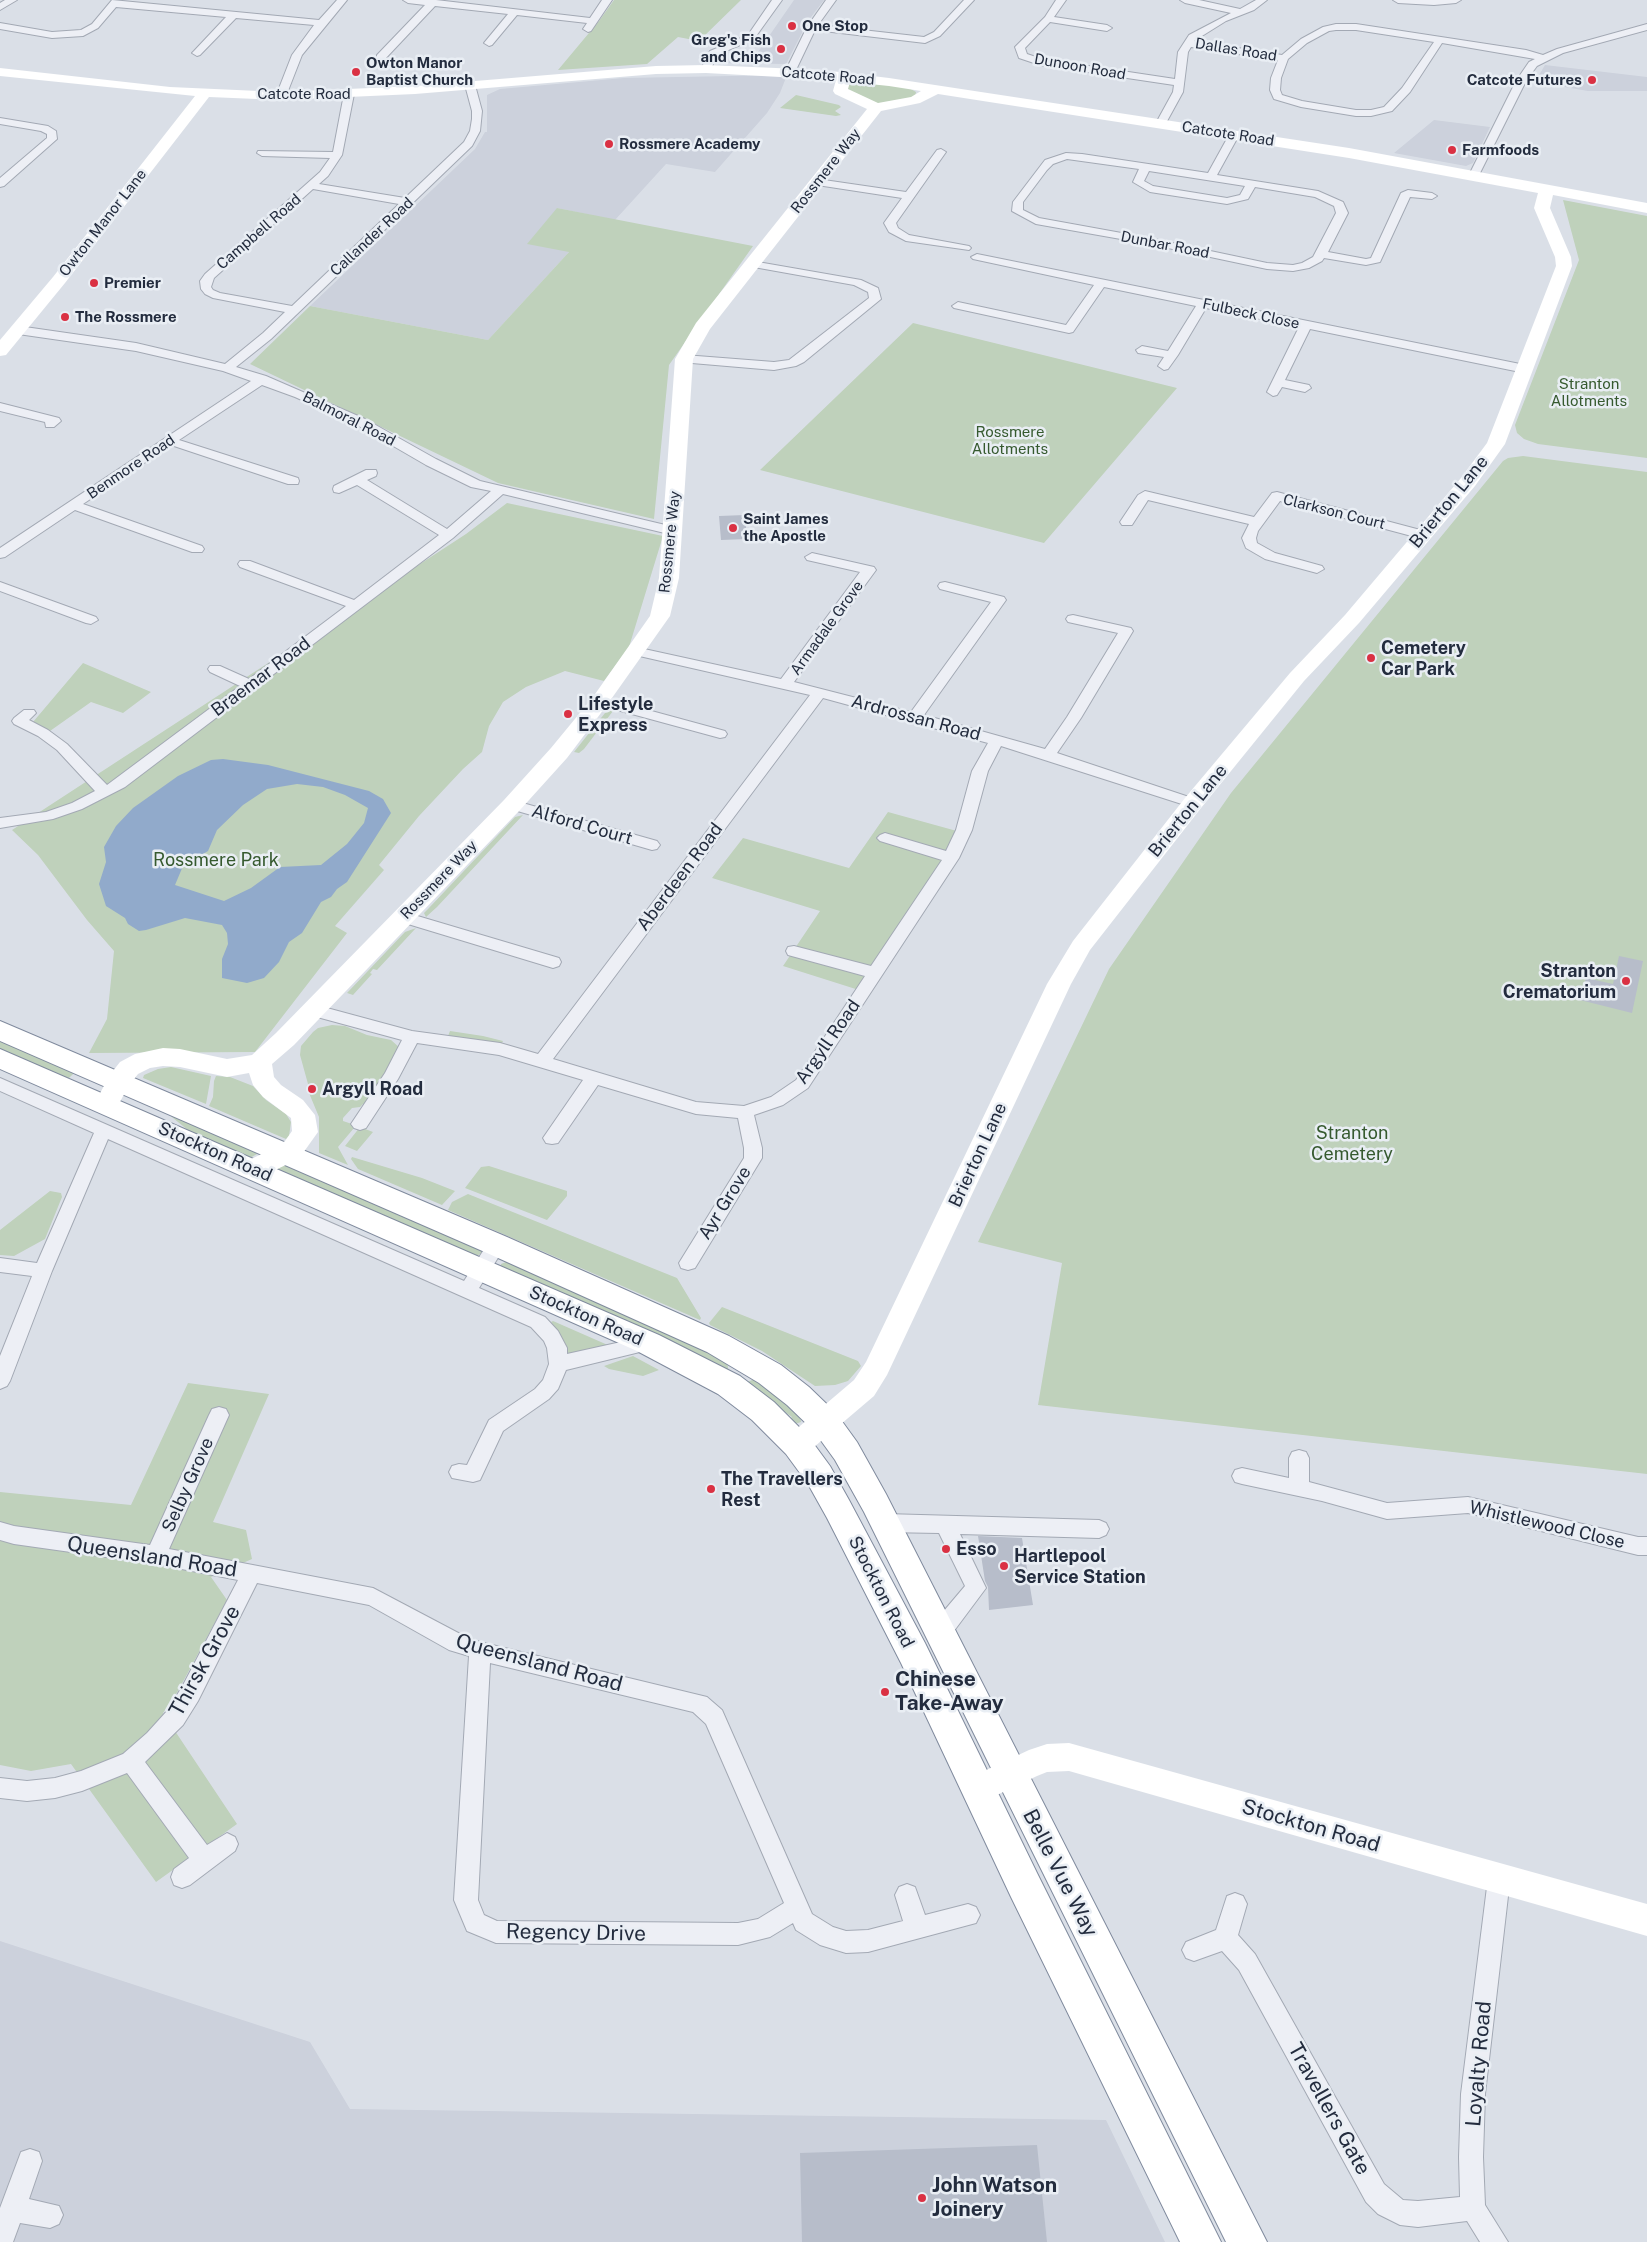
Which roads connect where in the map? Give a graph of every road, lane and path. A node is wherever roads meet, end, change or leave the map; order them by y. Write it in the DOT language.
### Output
graph roads {
  1 [pos="12,0"];
  2 [pos="342,0"];
  3 [pos="408,0"];
  4 [pos="529,0"];
  5 [pos="607,0"];
  6 [pos="777,0"];
  7 [pos="831,0"];
  8 [pos="969,0"];
  9 [pos="1061,0"];
  10 [pos="1185,0"];
  11 [pos="1262,0"];
  12 [pos="1398,0"];
  13 [pos="1456,0"];
  14 [pos="115,2"];
  15 [pos="433,2"];
  16 [pos="0,7"];
  17 [pos="517,12"];
  18 [pos="1242,12"];
  19 [pos="234,15"];
  20 [pos="1048,19"];
  21 [pos="321,22"];
  22 [pos="0,26"];
  23 [pos="1647,26"];
  24 [pos="812,27"];
  25 [pos="1107,28"];
  26 [pos="1439,41"];
  27 [pos="489,43"];
  28 [pos="1187,43"];
  29 [pos="208,53"];
  30 [pos="387,55"];
  31 [pos="1284,58"];
  32 [pos="1542,58"];
  33 [pos="706,70"];
  34 [pos="0,72"];
  35 [pos="790,72"];
  36 [pos="845,76"];
  37 [pos="1180,83"];
  38 [pos="470,85"];
  39 [pos="936,89"];
  40 [pos="204,94"];
  41 [pos="349,94"];
  42 [pos="281,96"];
  43 [pos="876,108"];
  44 [pos="0,122"];
  45 [pos="1161,122"];
  46 [pos="1234,135"];
  47 [pos="941,152"];
  48 [pos="262,153"];
  49 [pos="337,154"];
  50 [pos="1146,168"];
  51 [pos="1474,175"];
  52 [pos="1211,177"];
  53 [pos="817,182"];
  54 [pos="0,184"];
  55 [pos="1251,184"];
  56 [pos="312,186"];
  57 [pos="1547,189"];
  58 [pos="908,196"];
  59 [pos="1432,196"];
  60 [pos="409,202"];
  61 [pos="1647,208"];
  62 [pos="965,248"];
  63 [pos="1322,254"];
  64 [pos="977,257"];
  65 [pos="996,262"];
  66 [pos="752,264"];
  67 [pos="988,272"];
  68 [pos="1100,282"];
  69 [pos="1203,304"];
  70 [pos="958,306"];
  71 [pos="294,310"];
  72 [pos="1306,326"];
  73 [pos="1069,329"];
  74 [pos="18,330"];
  75 [pos="1060,342"];
  76 [pos="1142,350"];
  77 [pos="0,351"];
  78 [pos="1172,355"];
  79 [pos="684,359"];
  80 [pos="1164,366"];
  81 [pos="227,368"];
  82 [pos="1525,369"];
  83 [pos="262,380"];
  84 [pos="1304,388"];
  85 [pos="0,407"];
  86 [pos="50,424"];
  87 [pos="170,441"];
  88 [pos="371,473"];
  89 [pos="357,480"];
  90 [pos="293,481"];
  91 [pos="339,489"];
  92 [pos="500,490"];
  93 [pos="73,505"];
  94 [pos="1127,522"];
  95 [pos="1257,522"];
  96 [pos="673,531"];
  97 [pos="448,535"];
  98 [pos="1423,535"];
  99 [pos="197,550"];
  100 [pos="0,554"];
  101 [pos="812,557"];
  102 [pos="245,564"];
  103 [pos="1317,569"];
  104 [pos="0,586"];
  105 [pos="945,586"];
  106 [pos="356,604"];
  107 [pos="1073,619"];
  108 [pos="91,620"];
  109 [pos="635,652"];
  110 [pos="214,669"];
  111 [pos="251,684"];
  112 [pos="785,684"];
  113 [pos="819,692"];
  114 [pos="600,701"];
  115 [pos="915,717"];
  116 [pos="19,721"];
  117 [pos="720,734"];
  118 [pos="997,740"];
  119 [pos="1048,755"];
  120 [pos="105,792"];
  121 [pos="1193,803"];
  122 [pos="512,805"];
  123 [pos="0,823"];
  124 [pos="885,838"];
  125 [pos="652,846"];
  126 [pos="951,858"];
  127 [pos="404,916"];
  128 [pos="794,951"];
  129 [pos="554,962"];
  130 [pos="875,973"];
  131 [pos="312,1010"];
  132 [pos="0,1030"];
  133 [pos="412,1037"];
  134 [pos="0,1058"];
  135 [pos="258,1062"];
  136 [pos="542,1062"];
  137 [pos="593,1078"];
  138 [pos="0,1084"];
  139 [pos="43,1090"];
  140 [pos="109,1105"];
  141 [pos="745,1112"];
  142 [pos="360,1124"];
  143 [pos="552,1138"];
  144 [pos="285,1154"];
  145 [pos="254,1170"];
  146 [pos="497,1245"];
  147 [pos="688,1263"];
  148 [pos="0,1265"];
  149 [pos="43,1271"];
  150 [pos="474,1280"];
  151 [pos="648,1343"];
  152 [pos="559,1364"];
  153 [pos="0,1381"];
  154 [pos="219,1415"];
  155 [pos="825,1422"];
  156 [pos="797,1444"];
  157 [pos="1299,1458"];
  158 [pos="459,1472"];
  159 [pos="1242,1476"];
  160 [pos="1299,1488"];
  161 [pos="880,1513"];
  162 [pos="945,1524"];
  163 [pos="1099,1529"];
  164 [pos="0,1530"];
  165 [pos="1647,1546"];
  166 [pos="156,1555"];
  167 [pos="252,1573"];
  168 [pos="941,1632"];
  169 [pos="480,1651"];
  170 [pos="131,1761"];
  171 [pos="1011,1774"];
  172 [pos="0,1788"];
  173 [pos="978,1789"];
  174 [pos="227,1844"];
  175 [pos="205,1860"];
  176 [pos="182,1877"];
  177 [pos="1498,1879"];
  178 [pos="906,1895"];
  179 [pos="1235,1904"];
  180 [pos="796,1908"];
  181 [pos="968,1915"];
  182 [pos="1647,1920"];
  183 [pos="917,1927"];
  184 [pos="1226,1938"];
  185 [pos="1194,1950"];
  186 [pos="30,2161"];
  187 [pos="1473,2208"];
  188 [pos="12,2209"];
  189 [pos="50,2215"];
  190 [pos="0,2242"];
  191 [pos="1200,2242"];
  192 [pos="1247,2242"];
  193 [pos="1495,2242"];
  1 -- 16 [label="street"];
  2 -- 21 [label="street"];
  3 -- 15 [label="street"];
  4 -- 17 [label="street"];
  5 -- 17 [label="street"];
  6 -- 33 [label="street"];
  7 -- 24 [label="street"];
  8 -- 24 [label="street"];
  9 -- 20 [label="street, Dunoon Road"];
  10 -- 18 [label="street"];
  11 -- 18 [label="street"];
  12 -- 13 [label="street"];
  14 -- 19 [label="street"];
  14 -- 22 [label="street"];
  15 -- 17 [label="street"];
  15 -- 30 [label="street"];
  17 -- 27 [label="street"];
  18 -- 28 [label="street"];
  19 -- 21 [label="street"];
  19 -- 29 [label="street"];
  20 -- 25 [label="street"];
  20 -- 37 [label="street, Dunoon Road"];
  21 -- 42 [label="street"];
  23 -- 32 [label="street"];
  24 -- 35 [label="street"];
  26 -- 31 [label="street"];
  26 -- 31 [label="street"];
  26 -- 32 [label="street"];
  28 -- 31 [label="street, Dallas Road"];
  28 -- 37 [label="street"];
  32 -- 51 [label="street"];
  33 -- 35 [label="street, Catcote Road"];
  33 -- 38 [label="street, Catcote Road"];
  34 -- 40 [label="street, Catcote Road"];
  35 -- 36 [label="street, Catcote Road"];
  36 -- 39 [label="street, Catcote Road"];
  36 -- 43 [label="street, Rossmere Way"];
  37 -- 45 [label="street"];
  38 -- 41 [label="street, Catcote Road"];
  38 -- 60 [label="street, Callander Road"];
  39 -- 43 [label="street"];
  39 -- 45 [label="street, Catcote Road"];
  40 -- 42 [label="street, Catcote Road"];
  40 -- 74 [label="street, Owton Manor Lane"];
  41 -- 42 [label="street, Catcote Road"];
  41 -- 49 [label="street, Campbell Road"];
  43 -- 53 [label="street, Rossmere Way"];
  44 -- 54 [label="street"];
  45 -- 46 [label="street, Catcote Road"];
  46 -- 51 [label="street, Catcote Road"];
  46 -- 52 [label="street"];
  47 -- 58 [label="street"];
  48 -- 49 [label="street"];
  49 -- 56 [label="street, Campbell Road"];
  50 -- 52 [label="street, Dunbar Road"];
  50 -- 55 [label="street"];
  50 -- 63 [label="street, Dunbar Road"];
  51 -- 57 [label="street, Catcote Road"];
  52 -- 55 [label="street, Dunbar Road"];
  53 -- 58 [label="street"];
  53 -- 66 [label="street, Rossmere Way"];
  55 -- 63 [label="street, Dunbar Road"];
  56 -- 60 [label="street"];
  56 -- 71 [label="street, Campbell Road"];
  57 -- 61 [label="street, Catcote Road"];
  57 -- 82 [label="street, Brierton Lane"];
  58 -- 62 [label="street"];
  59 -- 63 [label="street"];
  60 -- 71 [label="street, Callander Road"];
  64 -- 65 [label="street, Fulbeck Close"];
  65 -- 67 [label="street"];
  65 -- 68 [label="street, Fulbeck Close"];
  66 -- 79 [label="street, Rossmere Way"];
  66 -- 79 [label="street"];
  68 -- 69 [label="street, Fulbeck Close"];
  68 -- 73 [label="street"];
  69 -- 72 [label="street, Fulbeck Close"];
  69 -- 78 [label="street"];
  70 -- 73 [label="street"];
  71 -- 81 [label="street, Callander Road"];
  72 -- 82 [label="street, Fulbeck Close"];
  72 -- 84 [label="street"];
  73 -- 75 [label="street"];
  74 -- 77 [label="street, Owton Manor Lane"];
  74 -- 81 [label="street, Balmoral Road"];
  76 -- 78 [label="street"];
  78 -- 80 [label="street"];
  79 -- 96 [label="street, Rossmere Way"];
  81 -- 83 [label="street, Balmoral Road"];
  82 -- 98 [label="street, Brierton Lane"];
  83 -- 87 [label="street, Benmore Road"];
  83 -- 92 [label="street, Balmoral Road"];
  85 -- 86 [label="street"];
  87 -- 90 [label="street"];
  87 -- 93 [label="street, Benmore Road"];
  88 -- 89 [label="street"];
  89 -- 91 [label="street"];
  89 -- 97 [label="street"];
  92 -- 96 [label="street, Balmoral Road"];
  92 -- 97 [label="street, Braemar Road"];
  93 -- 99 [label="street"];
  93 -- 100 [label="street, Benmore Road"];
  94 -- 95 [label="street"];
  95 -- 98 [label="street, Clarkson Court"];
  95 -- 103 [label="street, Clarkson Court"];
  96 -- 109 [label="street, Rossmere Way"];
  97 -- 106 [label="street, Braemar Road"];
  98 -- 121 [label="street, Brierton Lane"];
  101 -- 112 [label="street, Armadale Grove"];
  102 -- 106 [label="street"];
  104 -- 108 [label="street"];
  105 -- 115 [label="street"];
  106 -- 111 [label="street, Braemar Road"];
  107 -- 119 [label="street"];
  109 -- 112 [label="street, Ardrossan Road"];
  109 -- 114 [label="street, Rossmere Way"];
  110 -- 111 [label="street"];
  111 -- 120 [label="street, Braemar Road"];
  112 -- 113 [label="street, Ardrossan Road"];
  113 -- 115 [label="street, Ardrossan Road"];
  113 -- 136 [label="street, Aberdeen Road"];
  114 -- 117 [label="street"];
  114 -- 122 [label="street, Rossmere Way"];
  115 -- 118 [label="street, Ardrossan Road"];
  116 -- 120 [label="street"];
  118 -- 119 [label="street, Ardrossan Road"];
  118 -- 126 [label="street, Argyll Road"];
  119 -- 121 [label="street, Ardrossan Road"];
  120 -- 123 [label="street, Braemar Road"];
  121 -- 155 [label="street, Brierton Lane"];
  122 -- 125 [label="street, Alford Court"];
  122 -- 127 [label="street, Rossmere Way"];
  124 -- 126 [label="street"];
  126 -- 130 [label="street, Argyll Road"];
  127 -- 129 [label="street"];
  127 -- 131 [label="street, Rossmere Way"];
  128 -- 130 [label="street"];
  130 -- 141 [label="street, Argyll Road"];
  131 -- 133 [label="street, Argyll Road"];
  131 -- 135 [label="street, Rossmere Way"];
  132 -- 140 [label="highway, Stockton Road"];
  133 -- 136 [label="street, Argyll Road"];
  133 -- 142 [label="street"];
  134 -- 139 [label="highway, Stockton Road"];
  135 -- 140 [label="street, Rossmere Way"];
  135 -- 144 [label="street"];
  136 -- 137 [label="street, Argyll Road"];
  137 -- 141 [label="street, Argyll Road"];
  137 -- 143 [label="street"];
  138 -- 139 [label="street, Stockton Road"];
  139 -- 140 [label="highway, Stockton Road"];
  140 -- 144 [label="highway, Stockton Road"];
  140 -- 145 [label="highway, Stockton Road"];
  140 -- 149 [label="street"];
  140 -- 150 [label="street, Stockton Road"];
  141 -- 147 [label="street, Ayr Grove"];
  144 -- 145 [label="street"];
  144 -- 146 [label="highway, Stockton Road"];
  145 -- 150 [label="highway, Stockton Road"];
  146 -- 150 [label="street"];
  146 -- 155 [label="highway, Stockton Road"];
  148 -- 149 [label="street"];
  149 -- 153 [label="street"];
  150 -- 151 [label="highway, Stockton Road"];
  150 -- 152 [label="street"];
  151 -- 152 [label="street"];
  151 -- 156 [label="highway, Stockton Road"];
  152 -- 158 [label="street"];
  154 -- 166 [label="street, Selby Grove"];
  155 -- 156 [label="street, Brierton Lane"];
  155 -- 161 [label="highway, Stockton Road"];
  156 -- 173 [label="highway, Stockton Road"];
  157 -- 160 [label="street"];
  159 -- 160 [label="street, Whistlewood Close"];
  160 -- 165 [label="street, Whistlewood Close"];
  161 -- 162 [label="street"];
  161 -- 168 [label="highway, Belle Vue Way"];
  162 -- 163 [label="street"];
  162 -- 168 [label="street"];
  164 -- 166 [label="street, Queensland Road"];
  166 -- 167 [label="street, Queensland Road"];
  167 -- 169 [label="street, Queensland Road"];
  167 -- 170 [label="street, Thirsk Grove"];
  168 -- 171 [label="highway, Belle Vue Way"];
  169 -- 180 [label="street, Queensland Road"];
  169 -- 180 [label="street, Regency Drive"];
  170 -- 172 [label="street, Thirsk Grove"];
  170 -- 175 [label="street"];
  171 -- 173 [label="street, Stockton Road"];
  171 -- 177 [label="street, Stockton Road"];
  171 -- 192 [label="highway, Belle Vue Way"];
  173 -- 191 [label="highway, Stockton Road"];
  174 -- 175 [label="street"];
  175 -- 176 [label="street"];
  177 -- 182 [label="street, Stockton Road"];
  177 -- 187 [label="street, Loyalty Road"];
  178 -- 183 [label="street"];
  179 -- 184 [label="street"];
  180 -- 183 [label="street, Queensland Road"];
  181 -- 183 [label="street, Queensland Road"];
  184 -- 185 [label="street"];
  184 -- 187 [label="street, Travellers Gate"];
  186 -- 188 [label="street"];
  187 -- 193 [label="street"];
  188 -- 189 [label="street"];
  188 -- 190 [label="street"];
}
